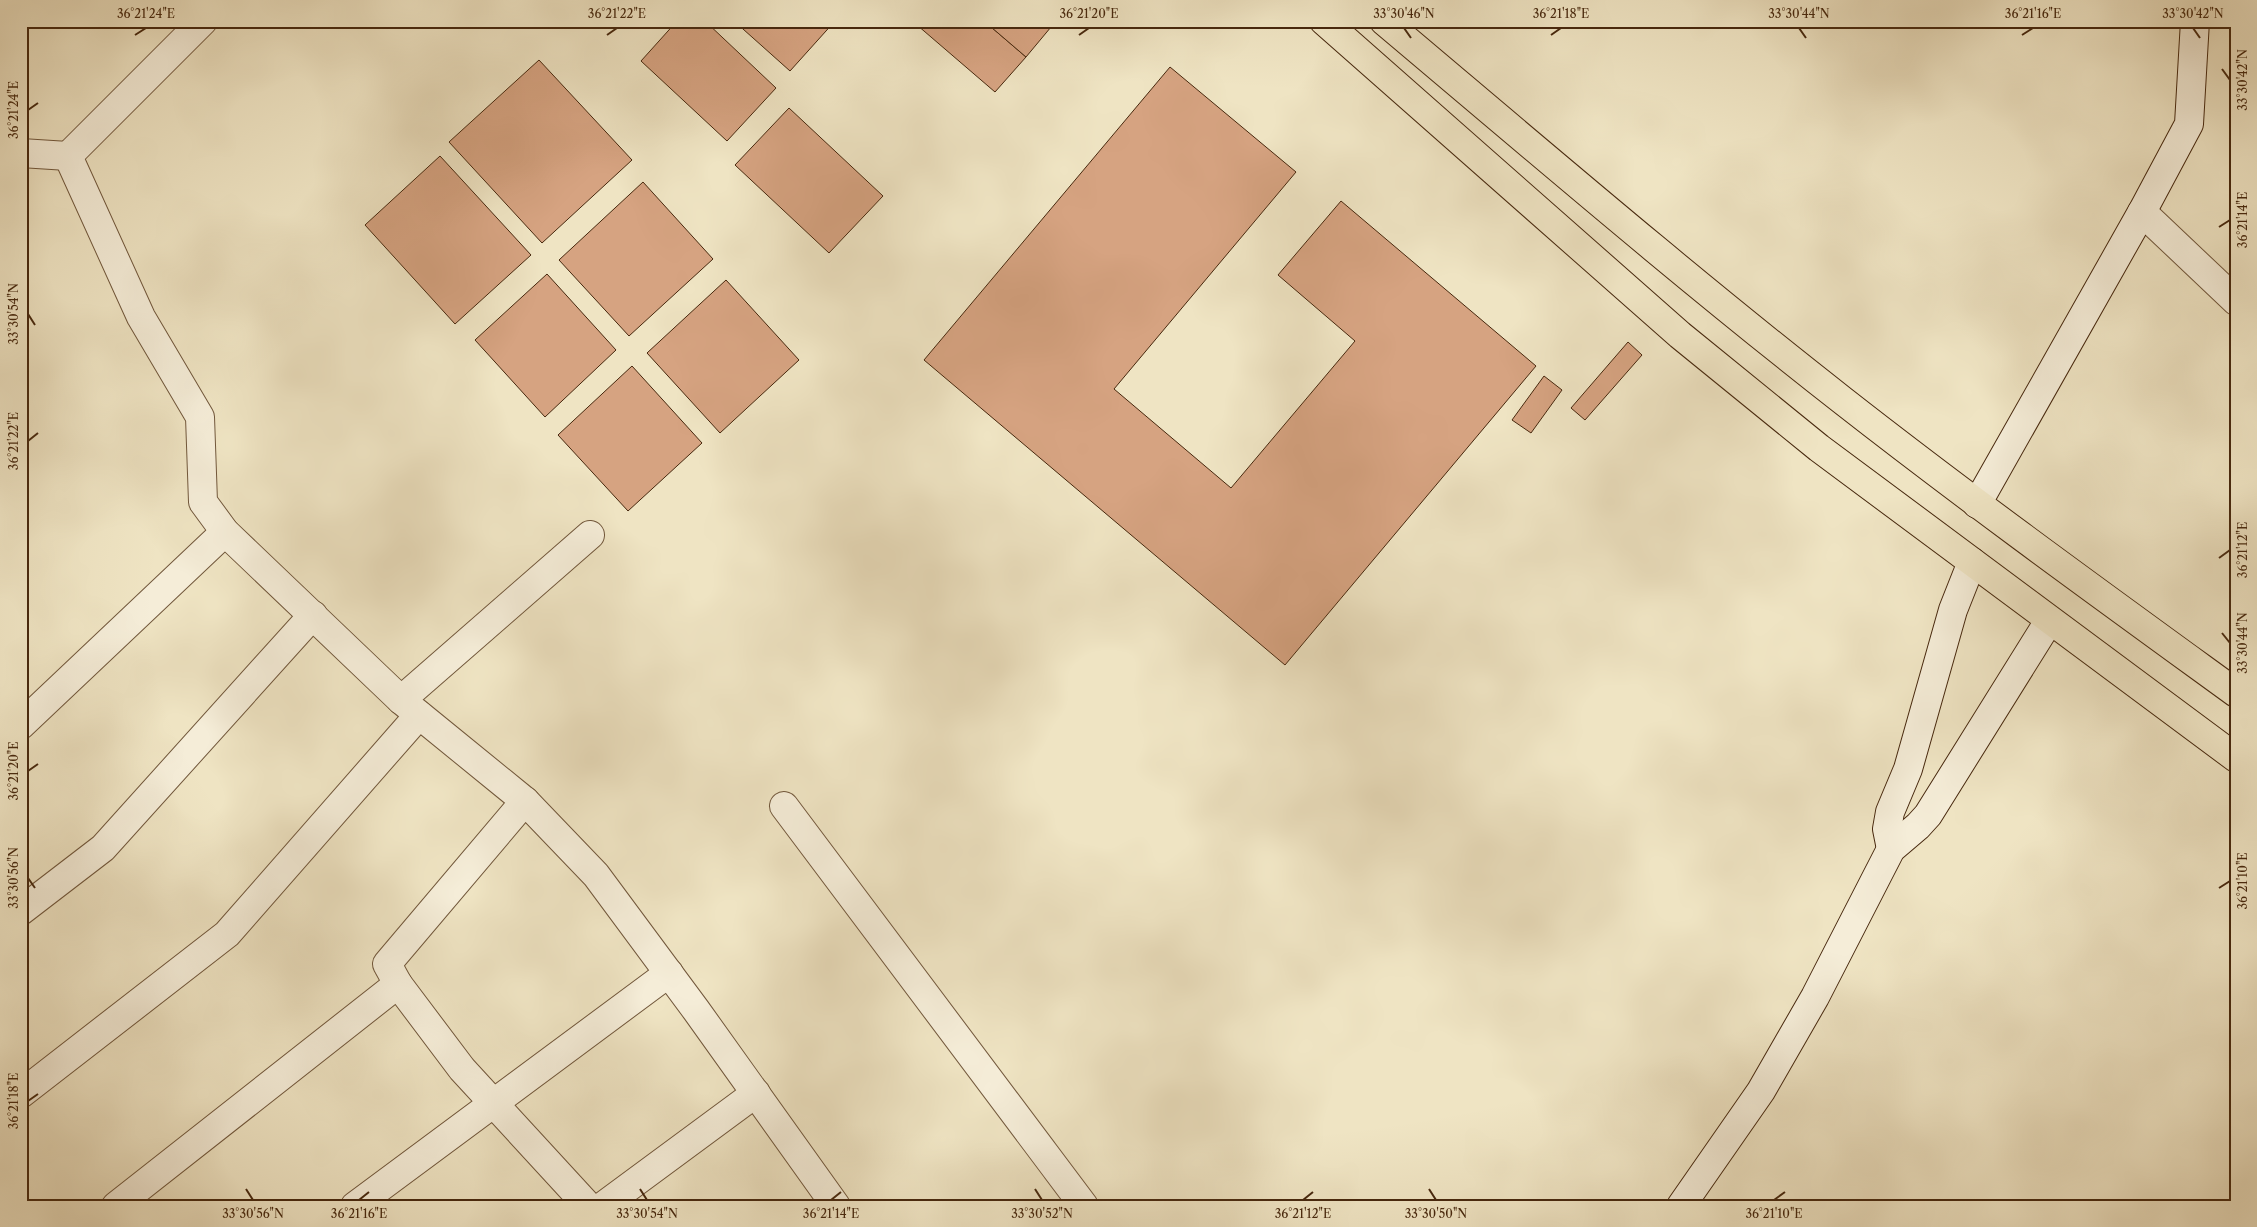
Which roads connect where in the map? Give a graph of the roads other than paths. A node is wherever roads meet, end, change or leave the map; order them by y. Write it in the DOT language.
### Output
graph roads {
  1 [pos="203,21"];
  2 [pos="1324,21"];
  3 [pos="1384,21"];
  4 [pos="2195,21"];
  5 [pos="1463,87"];
  6 [pos="1434,120"];
  7 [pos="21,153"];
  8 [pos="68,156"];
  9 [pos="2142,212"];
  10 [pos="2236,301"];
  11 [pos="1977,504"];
  12 [pos="225,532"];
  13 [pos="590,535"];
  14 [pos="1972,562"];
  15 [pos="313,615"];
  16 [pos="2050,621"];
  17 [pos="2236,693"];
  18 [pos="410,707"];
  19 [pos="21,725"];
  20 [pos="2236,758"];
  21 [pos="525,801"];
  22 [pos="784,806"];
  23 [pos="1891,849"];
  24 [pos="21,910"];
  25 [pos="669,973"];
  26 [pos="398,984"];
  27 [pos="756,1093"];
  28 [pos="21,1094"];
  29 [pos="492,1104"];
  30 [pos="116,1206"];
  31 [pos="355,1206"];
  32 [pos="588,1206"];
  33 [pos="603,1206"];
  34 [pos="836,1206"];
  35 [pos="1084,1206"];
  36 [pos="1681,1206"];
  1 -- 8 [label="street"];
  2 -- 6 [label="main road"];
  3 -- 5 [label="main road"];
  4 -- 9 [label="street"];
  5 -- 6 [label="main road"];
  5 -- 11 [label="main road"];
  6 -- 14 [label="main road"];
  7 -- 8 [label="street"];
  8 -- 12 [label="street"];
  9 -- 10 [label="street"];
  9 -- 11 [label="street"];
  11 -- 17 [label="main road"];
  12 -- 15 [label="street"];
  12 -- 19 [label="street"];
  13 -- 18 [label="street"];
  14 -- 16 [label="main road"];
  14 -- 23 [label="street"];
  15 -- 18 [label="street"];
  15 -- 24 [label="street"];
  16 -- 20 [label="main road"];
  16 -- 23 [label="street"];
  18 -- 21 [label="street"];
  18 -- 28 [label="street"];
  21 -- 25 [label="street"];
  21 -- 26 [label="street"];
  22 -- 35 [label="street"];
  23 -- 36 [label="street"];
  25 -- 27 [label="street"];
  25 -- 29 [label="street"];
  26 -- 29 [label="street"];
  26 -- 30 [label="street"];
  27 -- 33 [label="street"];
  27 -- 34 [label="street"];
  29 -- 31 [label="street"];
  29 -- 32 [label="street"];
}
